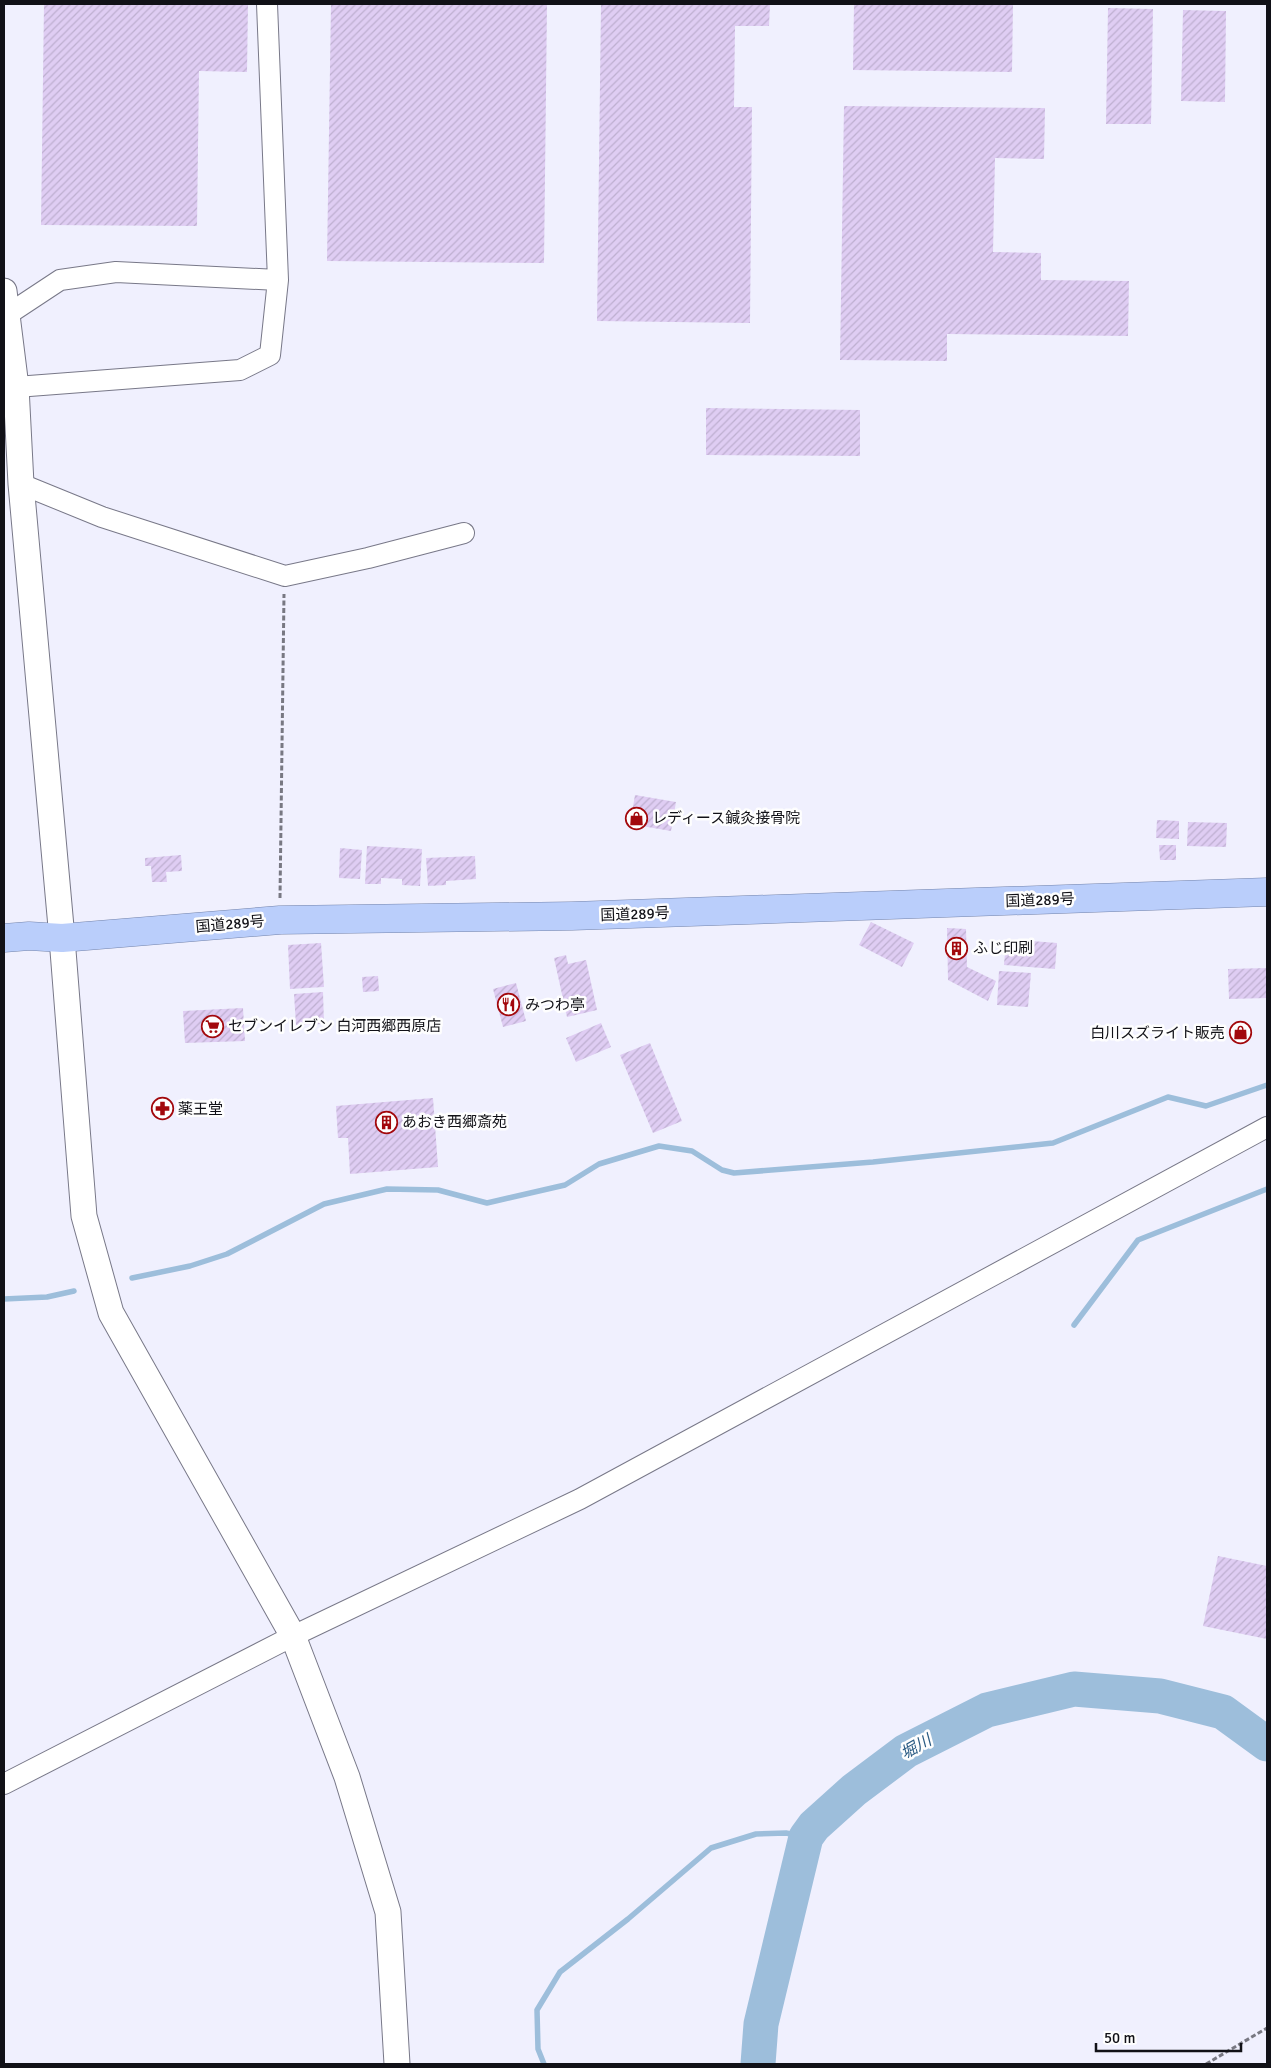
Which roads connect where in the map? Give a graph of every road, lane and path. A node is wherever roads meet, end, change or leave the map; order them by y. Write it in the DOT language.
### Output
graph roads {
  1 [pos="267,4"];
  2 [pos="278,280"];
  3 [pos="5,303"];
  4 [pos="16,387"];
  5 [pos="10,436"];
  6 [pos="21,484"];
  7 [pos="464,533"];
  8 [pos="284,576"];
  9 [pos="1267,892"];
  10 [pos="280,920"];
  11 [pos="4,938"];
  12 [pos="62,938"];
  13 [pos="1267,1127"];
  14 [pos="293,1636"];
  15 [pos="4,1784"];
  16 [pos="1267,2028"];
  17 [pos="397,2064"];
  18 [pos="1206,2064"];
  1 -- 2 [label="street"];
  2 -- 3 [label="street"];
  2 -- 4 [label="street"];
  3 -- 4 [label="street"];
  4 -- 5 [label="street"];
  5 -- 6 [label="street"];
  6 -- 8 [label="street"];
  6 -- 12 [label="street"];
  7 -- 8 [label="street"];
  8 -- 10 [label="path"];
  9 -- 10 [label="highway, 国道289号"];
  10 -- 12 [label="highway, 国道289号"];
  11 -- 12 [label="highway, 国道289号"];
  12 -- 14 [label="street"];
  13 -- 14 [label="street"];
  14 -- 15 [label="street"];
  14 -- 17 [label="street"];
  16 -- 18 [label="path"];
}
